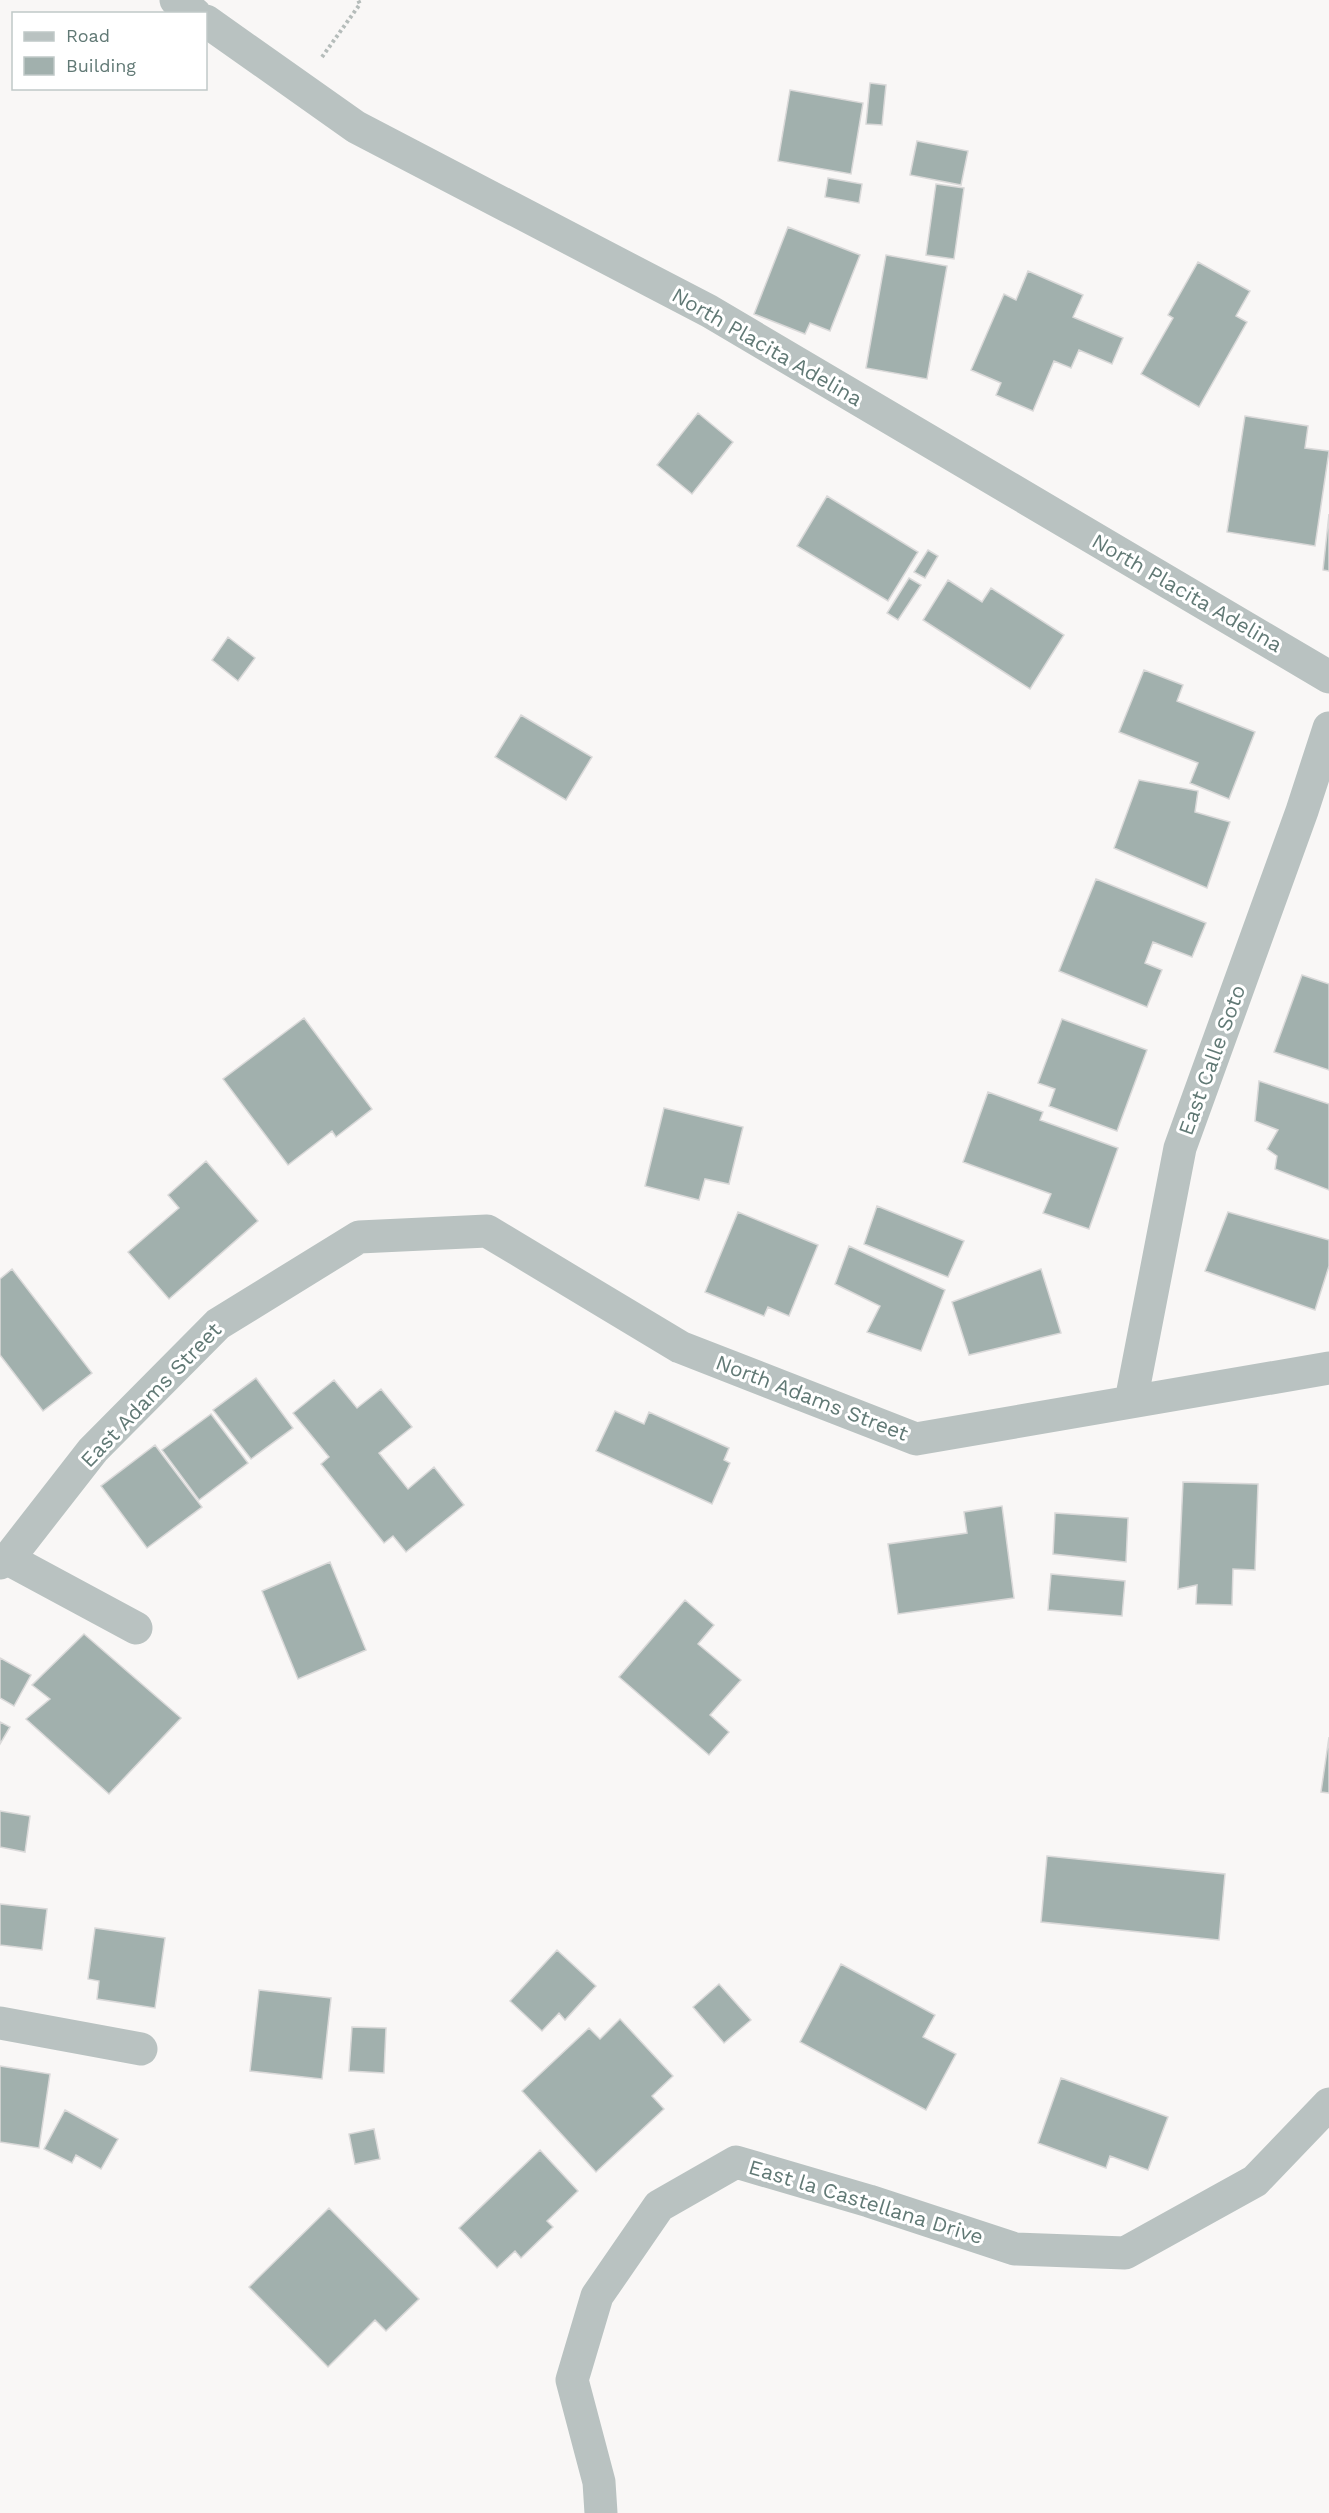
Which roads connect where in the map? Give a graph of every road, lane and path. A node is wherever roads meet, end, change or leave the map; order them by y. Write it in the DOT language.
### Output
graph roads {
  1 [pos="176,0"];
  2 [pos="358,0"];
  3 [pos="192,12"];
  4 [pos="207,22"];
  5 [pos="327,106"];
  6 [pos="1329,677"];
  7 [pos="1329,728"];
  8 [pos="359,1238"];
  9 [pos="1329,1368"];
  10 [pos="1131,1401"];
  11 [pos="4,1561"];
  12 [pos="136,1628"];
  13 [pos="0,2023"];
  14 [pos="141,2049"];
  15 [pos="1329,2104"];
  16 [pos="601,2513"];
  1 -- 3 [label="street"];
  2 -- 5 [label="path"];
  4 -- 5 [label="street, North Placita Adelina"];
  5 -- 6 [label="street, North Placita Adelina"];
  7 -- 10 [label="street, East Calle Soto"];
  8 -- 10 [label="street, North Adams Street"];
  8 -- 11 [label="street, East Adams Street"];
  9 -- 10 [label="street, North Adams Street"];
  11 -- 12 [label="street"];
  13 -- 14 [label="street"];
  15 -- 16 [label="street, East la Castellana Drive"];
}
